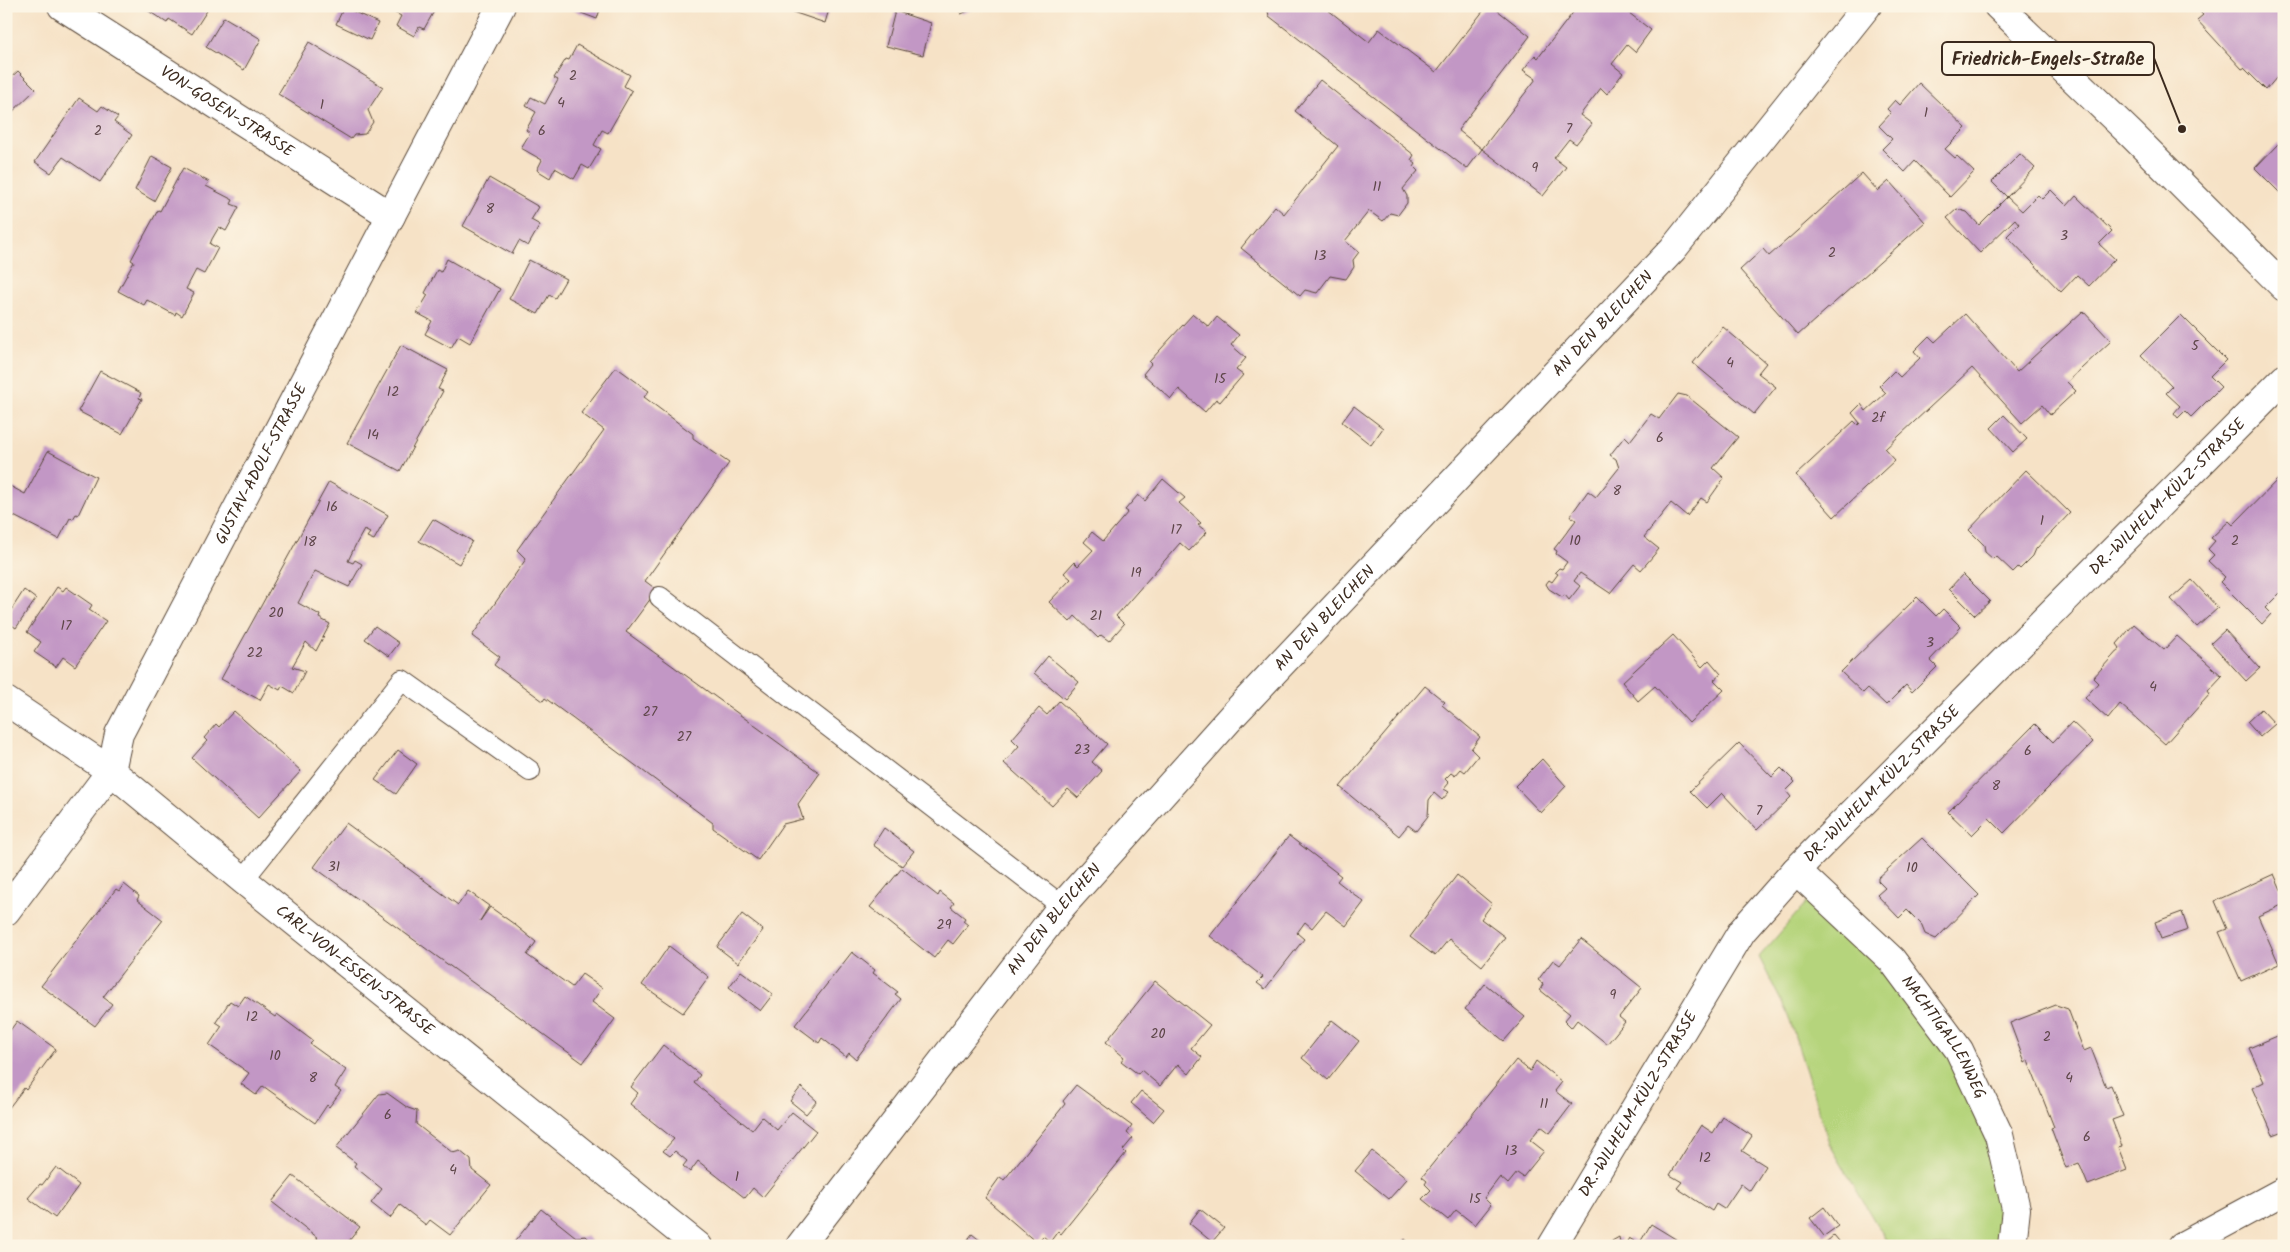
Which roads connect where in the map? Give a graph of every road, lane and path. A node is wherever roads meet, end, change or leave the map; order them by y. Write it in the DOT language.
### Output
graph roads {
  1 [pos="62,6"];
  2 [pos="501,6"];
  3 [pos="1867,6"];
  4 [pos="1998,6"];
  5 [pos="392,216"];
  6 [pos="2284,288"];
  7 [pos="2284,378"];
  8 [pos="660,597"];
  9 [pos="6,701"];
  10 [pos="530,771"];
  11 [pos="111,772"];
  12 [pos="1796,870"];
  13 [pos="242,880"];
  14 [pos="1062,906"];
  15 [pos="6,911"];
  16 [pos="2284,1191"];
  17 [pos="698,1246"];
  18 [pos="800,1246"];
  19 [pos="1552,1246"];
  20 [pos="2012,1246"];
  21 [pos="2182,1246"];
  1 -- 5 [label="street, VON-GOSEN-STRASSE"];
  2 -- 5 [label="street, GUSTAV-ADOLF-STRASSE"];
  3 -- 14 [label="street, AN DEN BLEICHEN"];
  4 -- 6 [label="street"];
  5 -- 11 [label="street, GUSTAV-ADOLF-STRASSE"];
  7 -- 12 [label="street, DR.-WILHELM-KÜLZ-STRASSE"];
  8 -- 14 [label="lane"];
  9 -- 11 [label="street, CARL-VON-ESSEN-STRASSE"];
  10 -- 13 [label="lane"];
  11 -- 13 [label="street, CARL-VON-ESSEN-STRASSE"];
  11 -- 15 [label="street, GUSTAV-ADOLF-STRASSE"];
  12 -- 19 [label="street, DR.-WILHELM-KÜLZ-STRASSE"];
  12 -- 20 [label="street, NACHTIGALLENWEG"];
  13 -- 17 [label="street, CARL-VON-ESSEN-STRASSE"];
  14 -- 18 [label="street, AN DEN BLEICHEN"];
  16 -- 21 [label="street"];
}
